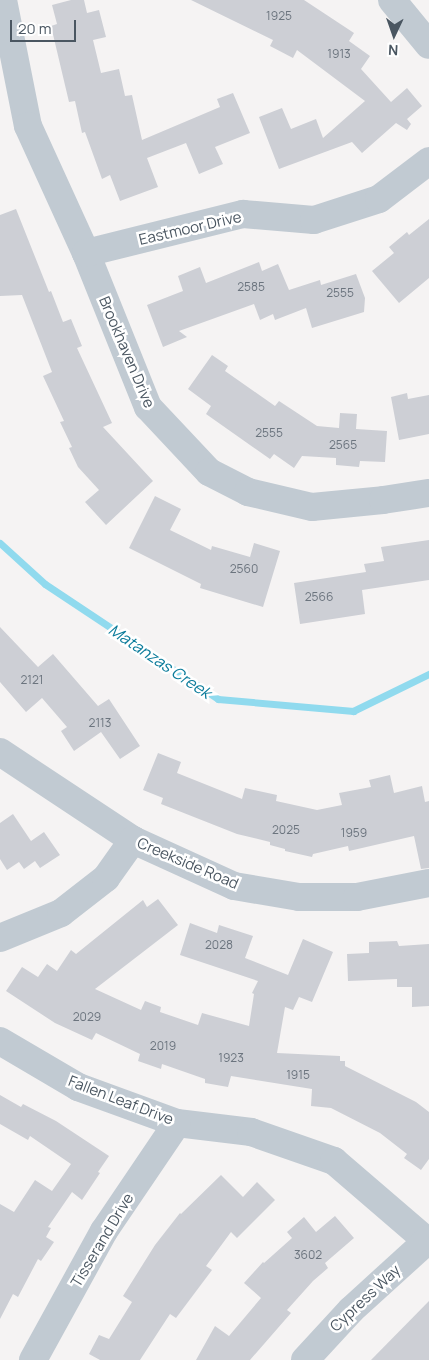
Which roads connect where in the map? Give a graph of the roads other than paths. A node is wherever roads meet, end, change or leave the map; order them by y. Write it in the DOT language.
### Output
graph roads {
  1 [pos="3,0"];
  2 [pos="392,0"];
  3 [pos="429,46"];
  4 [pos="429,161"];
  5 [pos="86,253"];
  6 [pos="429,493"];
  7 [pos="0,752"];
  8 [pos="133,840"];
  9 [pos="429,882"];
  10 [pos="0,938"];
  11 [pos="0,1041"];
  12 [pos="177,1123"];
  13 [pos="428,1240"];
  14 [pos="32,1360"];
  15 [pos="305,1360"];
  1 -- 5 [label="street, Brookhaven Drive"];
  2 -- 3 [label="street"];
  4 -- 5 [label="street, Eastmoor Drive"];
  5 -- 6 [label="street, Brookhaven Drive"];
  7 -- 8 [label="street, Creekside Road"];
  8 -- 9 [label="street, Creekside Road"];
  8 -- 10 [label="street"];
  11 -- 12 [label="street, Fallen Leaf Drive"];
  12 -- 13 [label="street, Fallen Leaf Drive"];
  12 -- 14 [label="street, Tisserand Drive"];
  13 -- 15 [label="street, Cypress Way"];
}
